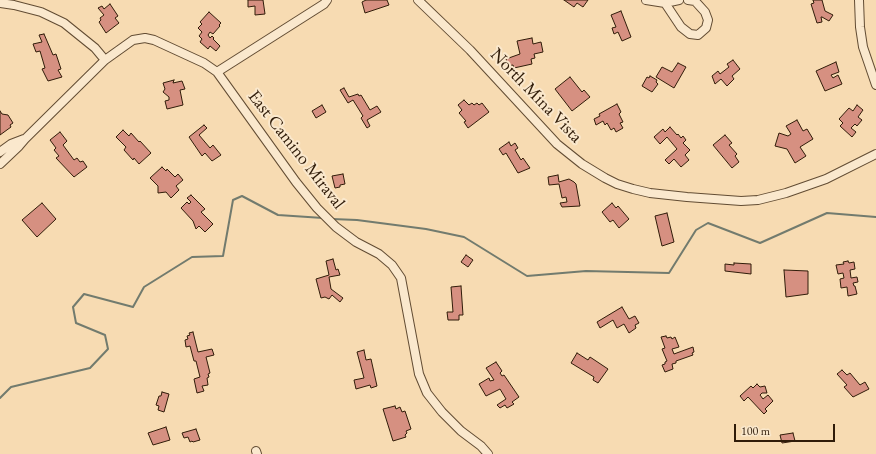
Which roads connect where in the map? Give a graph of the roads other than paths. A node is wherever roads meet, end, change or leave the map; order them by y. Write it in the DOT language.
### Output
graph roads {
  1 [pos="327,0"];
  2 [pos="418,0"];
  3 [pos="646,0"];
  4 [pos="679,0"];
  5 [pos="688,0"];
  6 [pos="859,0"];
  7 [pos="665,3"];
  8 [pos="0,4"];
  9 [pos="105,60"];
  10 [pos="216,72"];
  11 [pos="876,85"];
  12 [pos="25,139"];
  13 [pos="0,152"];
  14 [pos="876,154"];
  15 [pos="0,164"];
  16 [pos="488,454"];
  1 -- 10 [label="street"];
  2 -- 14 [label="street, North Mina Vista"];
  3 -- 7 [label="street"];
  4 -- 7 [label="street"];
  5 -- 7 [label="street"];
  6 -- 11 [label="street"];
  8 -- 9 [label="street"];
  9 -- 10 [label="street"];
  9 -- 12 [label="street"];
  10 -- 16 [label="street, East Camino Miraval"];
  12 -- 13 [label="street"];
  12 -- 15 [label="street"];
}
